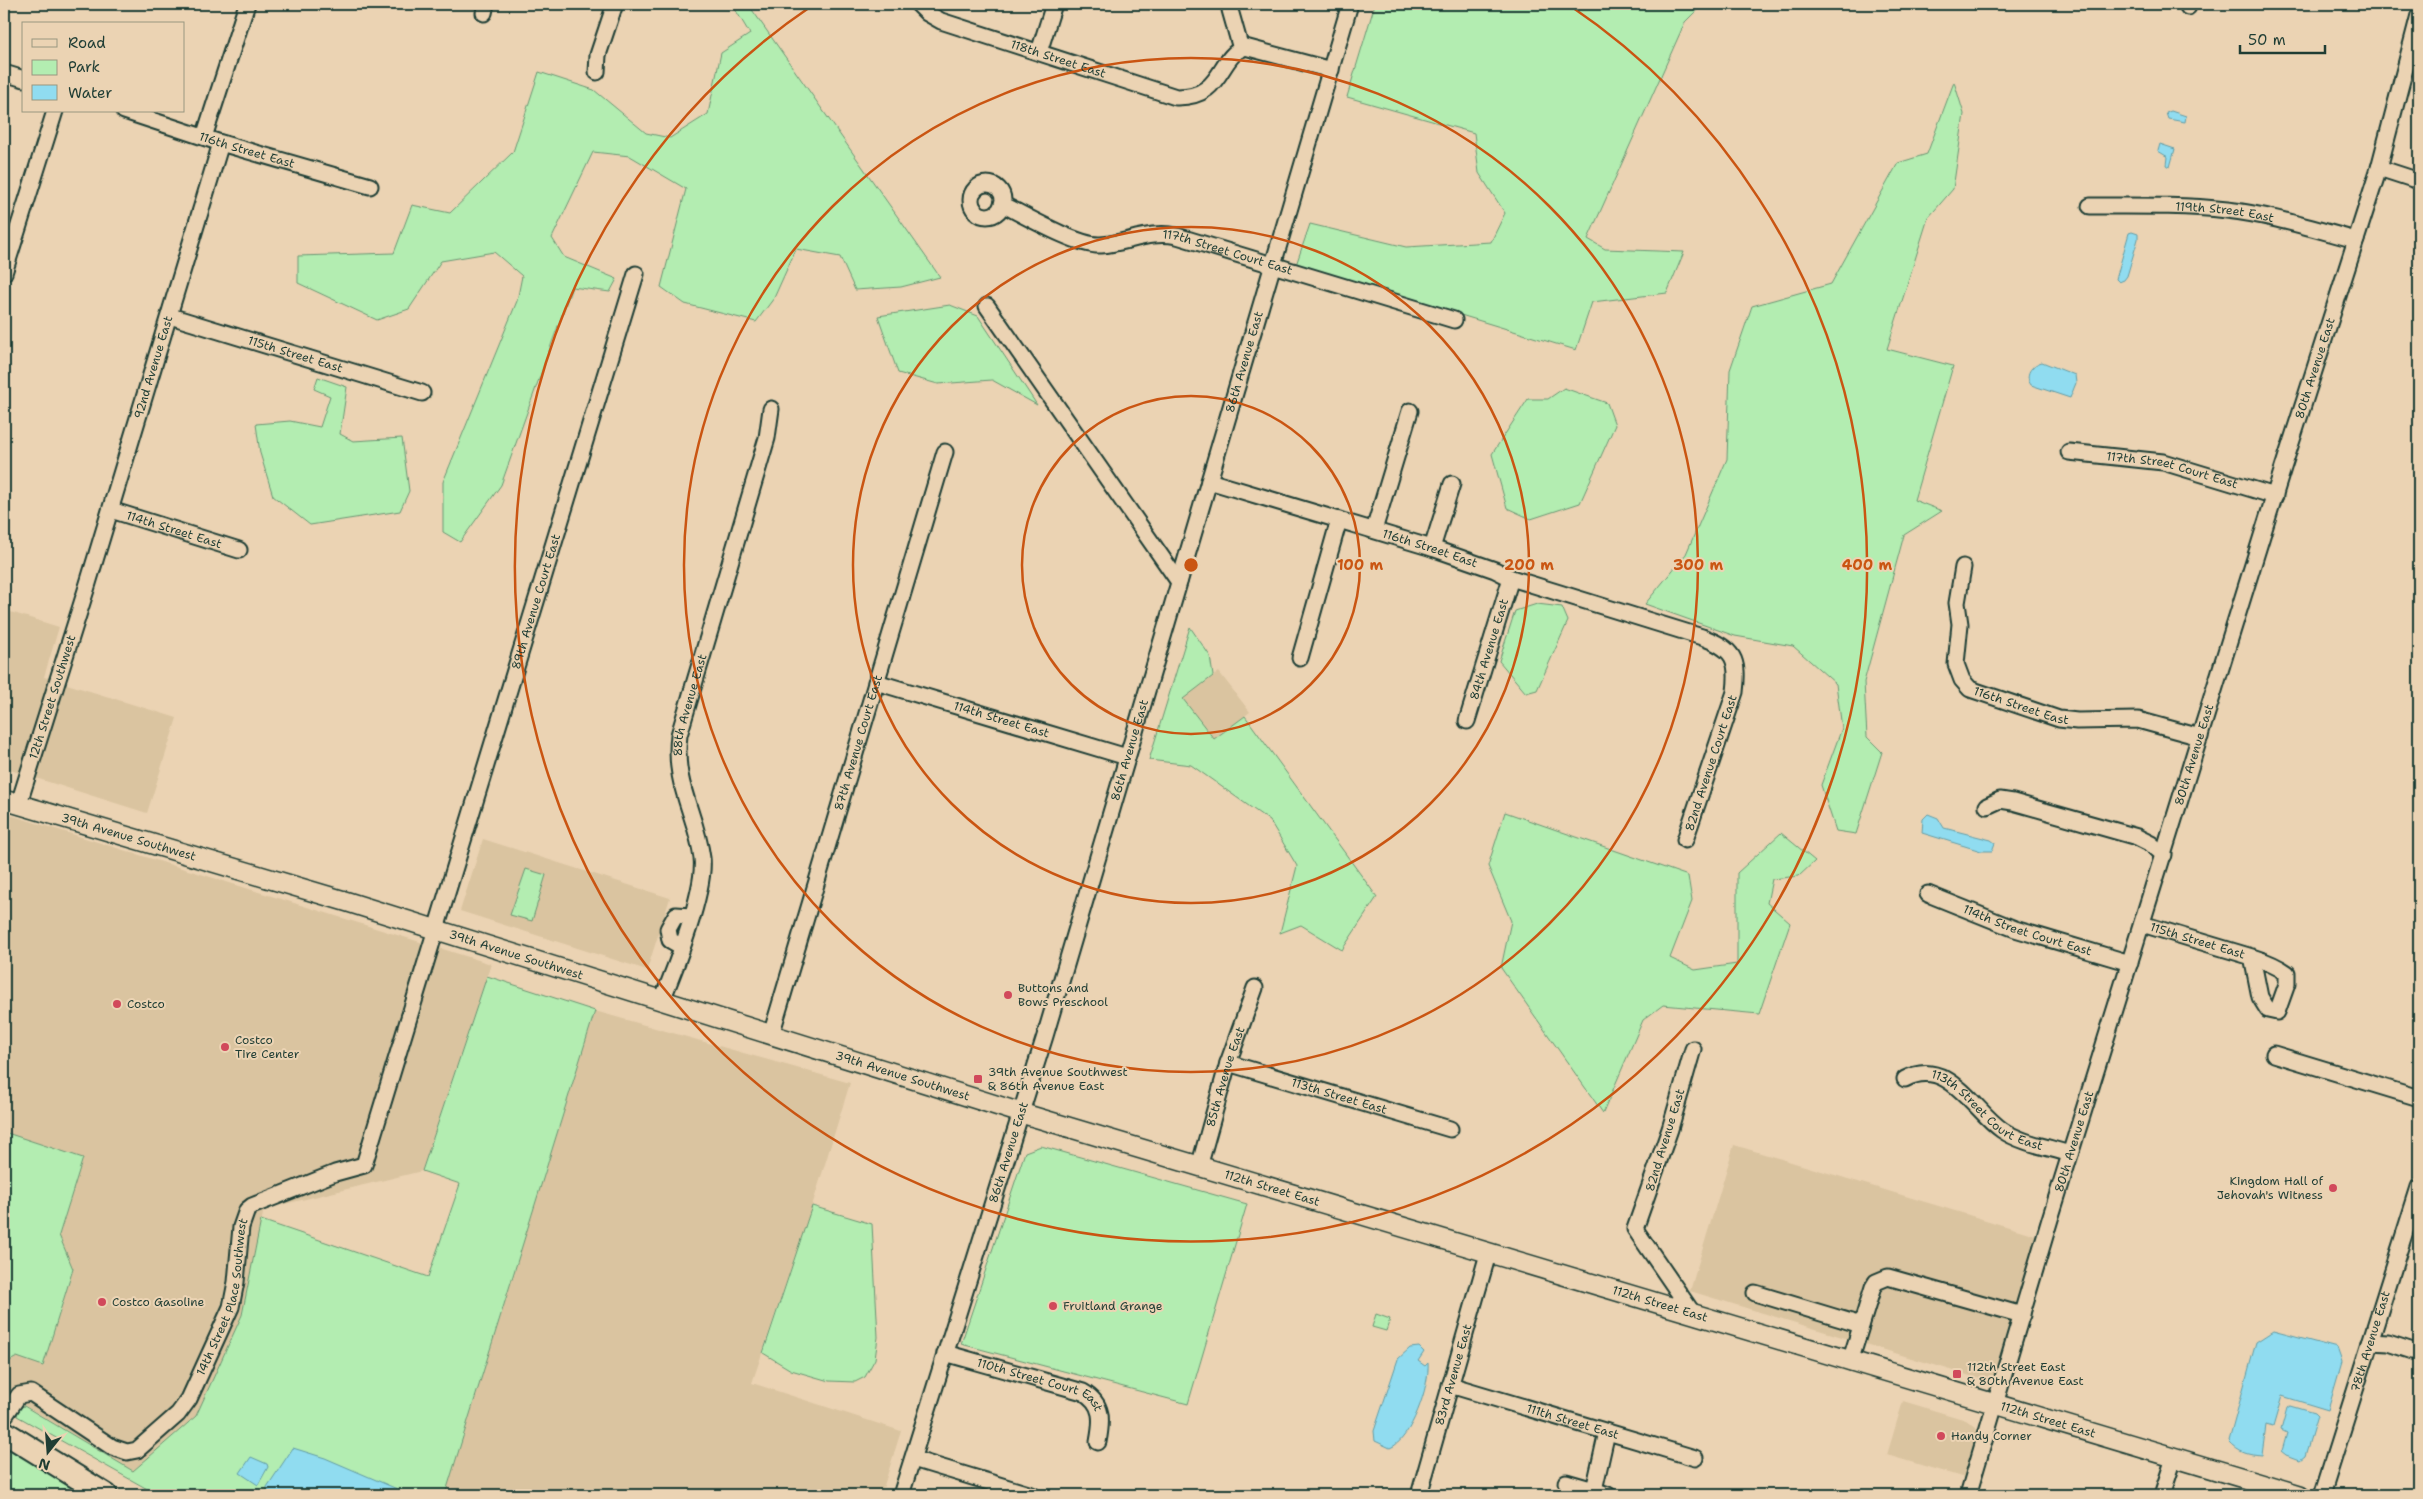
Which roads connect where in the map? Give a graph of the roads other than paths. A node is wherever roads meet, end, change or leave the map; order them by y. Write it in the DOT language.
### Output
graph roads {
  1 [pos="247,4"];
  2 [pos="615,4"];
  3 [pos="918,4"];
  4 [pos="1054,4"];
  5 [pos="1350,4"];
  6 [pos="1230,10"];
  7 [pos="2419,15"];
  8 [pos="1241,48"];
  9 [pos="1039,52"];
  10 [pos="1331,70"];
  11 [pos="597,72"];
  12 [pos="4,73"];
  13 [pos="22,78"];
  14 [pos="55,112"];
  15 [pos="127,112"];
  16 [pos="204,137"];
  17 [pos="221,143"];
  18 [pos="2379,168"];
  19 [pos="2419,180"];
  20 [pos="370,186"];
  21 [pos="1002,204"];
  22 [pos="2090,206"];
  23 [pos="2356,240"];
  24 [pos="1272,265"];
  25 [pos="4,273"];
  26 [pos="636,274"];
  27 [pos="987,306"];
  28 [pos="170,316"];
  29 [pos="1454,320"];
  30 [pos="422,393"];
  31 [pos="771,409"];
  32 [pos="1410,411"];
  33 [pos="945,452"];
  34 [pos="2069,452"];
  35 [pos="1209,481"];
  36 [pos="1452,484"];
  37 [pos="2275,496"];
  38 [pos="111,510"];
  39 [pos="1339,520"];
  40 [pos="1374,530"];
  41 [pos="1432,548"];
  42 [pos="239,550"];
  43 [pos="1963,567"];
  44 [pos="1511,578"];
  45 [pos="1179,582"];
  46 [pos="86,590"];
  47 [pos="1733,656"];
  48 [pos="1300,658"];
  49 [pos="876,682"];
  50 [pos="1467,720"];
  51 [pos="2200,737"];
  52 [pos="1127,757"];
  53 [pos="9,799"];
  54 [pos="1987,806"];
  55 [pos="1685,840"];
  56 [pos="2164,855"];
  57 [pos="1928,894"];
  58 [pos="2142,924"];
  59 [pos="438,930"];
  60 [pos="2252,958"];
  61 [pos="2130,962"];
  62 [pos="1255,988"];
  63 [pos="662,1000"];
  64 [pos="771,1035"];
  65 [pos="1693,1049"];
  66 [pos="2274,1054"];
  67 [pos="1228,1063"];
  68 [pos="1905,1079"];
  69 [pos="2419,1098"];
  70 [pos="1021,1113"];
  71 [pos="1450,1129"];
  72 [pos="2070,1154"];
  73 [pos="1199,1166"];
  74 [pos="2419,1187"];
  75 [pos="1488,1254"];
  76 [pos="1755,1292"];
  77 [pos="1694,1315"];
  78 [pos="2022,1315"];
  79 [pos="1861,1325"];
  80 [pos="2370,1342"];
  81 [pos="945,1353"];
  82 [pos="2419,1353"];
  83 [pos="1850,1362"];
  84 [pos="1450,1385"];
  85 [pos="1996,1405"];
  86 [pos="6,1429"];
  87 [pos="1607,1432"];
  88 [pos="1098,1442"];
  89 [pos="1695,1458"];
  90 [pos="2174,1458"];
  91 [pos="913,1459"];
  92 [pos="1566,1482"];
  93 [pos="1594,1490"];
  94 [pos="106,1495"];
  95 [pos="901,1495"];
  96 [pos="1032,1495"];
  97 [pos="1419,1495"];
  98 [pos="1608,1495"];
  99 [pos="1968,1495"];
  100 [pos="2162,1495"];
  101 [pos="2300,1495"];
  102 [pos="2322,1495"];
  1 -- 16 [label="street"];
  2 -- 11 [label="street"];
  3 -- 9 [label="street, 118th Street East"];
  4 -- 9 [label="street"];
  5 -- 10 [label="street, 86th Avenue East"];
  6 -- 8 [label="street"];
  7 -- 18 [label="street, 80th Avenue East"];
  8 -- 9 [label="street, 118th Street East"];
  8 -- 10 [label="street"];
  10 -- 24 [label="street, 86th Avenue East"];
  12 -- 13 [label="street"];
  14 -- 25 [label="street"];
  15 -- 16 [label="street, 116th Street East"];
  16 -- 17 [label="street, 116th Street East"];
  17 -- 20 [label="street, 116th Street East"];
  17 -- 28 [label="street, 92nd Avenue East"];
  18 -- 19 [label="street"];
  18 -- 23 [label="street, 80th Avenue East"];
  21 -- 24 [label="street, 117th Street Court East"];
  22 -- 23 [label="street, 119th Street East"];
  23 -- 37 [label="street, 80th Avenue East"];
  24 -- 29 [label="street, 117th Street Court East"];
  24 -- 35 [label="street, 86th Avenue East"];
  26 -- 59 [label="street, 89th Avenue Court East"];
  27 -- 45 [label="street"];
  28 -- 30 [label="street, 115th Street East"];
  28 -- 38 [label="street, 92nd Avenue East"];
  31 -- 63 [label="street, 88th Avenue East"];
  32 -- 40 [label="street"];
  33 -- 49 [label="street, 87th Avenue Court East"];
  34 -- 37 [label="street, 117th Street Court East"];
  35 -- 39 [label="street, 116th Street East"];
  35 -- 45 [label="street, 86th Avenue East"];
  36 -- 41 [label="street"];
  37 -- 51 [label="street, 80th Avenue East"];
  38 -- 42 [label="street, 114th Street East"];
  38 -- 46 [label="street, 92nd Avenue East"];
  39 -- 40 [label="street, 116th Street East"];
  39 -- 48 [label="street"];
  40 -- 41 [label="street, 116th Street East"];
  41 -- 44 [label="street, 116th Street East"];
  43 -- 51 [label="street, 116th Street East"];
  44 -- 47 [label="street, 116th Street East"];
  44 -- 50 [label="street, 84th Avenue East"];
  45 -- 52 [label="street, 86th Avenue East"];
  46 -- 53 [label="street, 12th Street Southwest"];
  47 -- 55 [label="street, 82nd Avenue Court East"];
  49 -- 52 [label="street, 114th Street East"];
  49 -- 64 [label="street, 87th Avenue Court East"];
  51 -- 56 [label="street, 80th Avenue East"];
  52 -- 70 [label="street, 86th Avenue East"];
  53 -- 59 [label="main road, 39th Avenue Southwest"];
  54 -- 56 [label="street"];
  56 -- 58 [label="street, 80th Avenue East"];
  57 -- 61 [label="street, 114th Street Court East"];
  58 -- 60 [label="street, 115th Street East"];
  58 -- 61 [label="street, 80th Avenue East"];
  59 -- 63 [label="main road, 39th Avenue Southwest"];
  59 -- 86 [label="street, 14th Street Place Southwest"];
  61 -- 72 [label="street, 80th Avenue East"];
  62 -- 67 [label="street, 85th Avenue East"];
  63 -- 64 [label="main road, 39th Avenue Southwest"];
  64 -- 70 [label="main road, 39th Avenue Southwest"];
  65 -- 77 [label="street, 82nd Avenue East"];
  66 -- 69 [label="street"];
  67 -- 71 [label="street, 113th Street East"];
  67 -- 73 [label="street, 85th Avenue East"];
  68 -- 72 [label="street, 113th Street Court East"];
  70 -- 73 [label="main road, 112th Street East"];
  70 -- 81 [label="street, 86th Avenue East"];
  72 -- 78 [label="street, 80th Avenue East"];
  73 -- 75 [label="main road, 112th Street East"];
  74 -- 80 [label="street, 78th Avenue East"];
  75 -- 77 [label="main road, 112th Street East"];
  75 -- 84 [label="street, 83rd Avenue East"];
  76 -- 79 [label="street"];
  77 -- 83 [label="main road, 112th Street East"];
  78 -- 79 [label="street"];
  78 -- 85 [label="street, 80th Avenue East"];
  79 -- 83 [label="street"];
  80 -- 82 [label="street"];
  80 -- 102 [label="street, 78th Avenue East"];
  81 -- 88 [label="street, 110th Street Court East"];
  81 -- 91 [label="street, 86th Avenue East"];
  83 -- 85 [label="main road, 112th Street East"];
  84 -- 87 [label="street, 111th Street East"];
  84 -- 97 [label="street, 83rd Avenue East"];
  85 -- 90 [label="main road, 112th Street East"];
  85 -- 99 [label="street, 80th Avenue East"];
  86 -- 94 [label="highway"];
  87 -- 89 [label="street, 111th Street East"];
  87 -- 93 [label="street"];
  90 -- 100 [label="street"];
  90 -- 101 [label="main road, 112th Street East"];
  91 -- 95 [label="street, 86th Avenue East"];
  91 -- 96 [label="street"];
  92 -- 93 [label="street"];
  93 -- 98 [label="street"];
}
